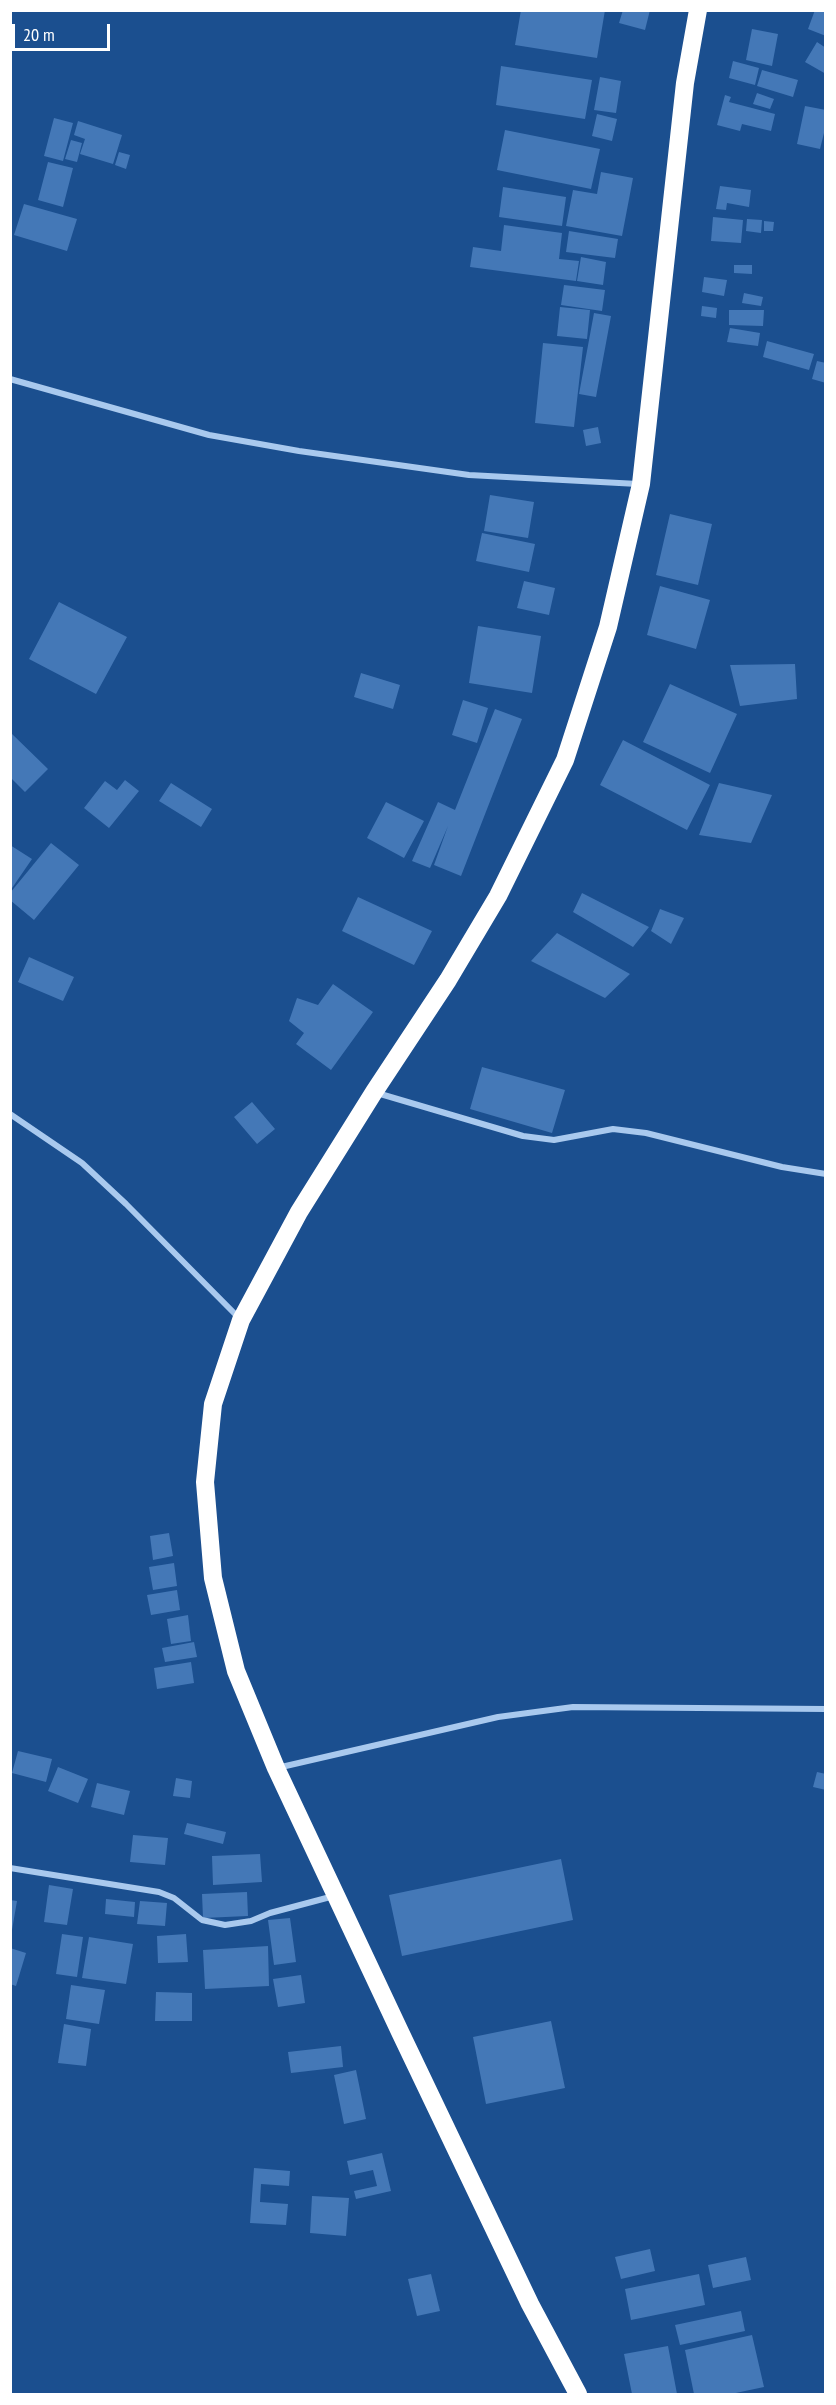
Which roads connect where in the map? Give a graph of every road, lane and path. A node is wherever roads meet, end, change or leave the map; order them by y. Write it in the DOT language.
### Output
graph roads {
  1 [pos="698,10"];
  2 [pos="10,380"];
  3 [pos="641,484"];
  4 [pos="374,1092"];
  5 [pos="10,1114"];
  6 [pos="825,1174"];
  7 [pos="241,1320"];
  8 [pos="825,1709"];
  9 [pos="276,1768"];
  10 [pos="10,1868"];
  11 [pos="336,1895"];
  12 [pos="578,2394"];
  1 -- 3 [label="highway"];
  2 -- 3 [label="street"];
  3 -- 4 [label="highway"];
  4 -- 6 [label="street"];
  4 -- 7 [label="highway"];
  5 -- 7 [label="street"];
  7 -- 9 [label="highway"];
  8 -- 9 [label="street"];
  9 -- 11 [label="highway"];
  10 -- 11 [label="street"];
  11 -- 12 [label="highway"];
}
